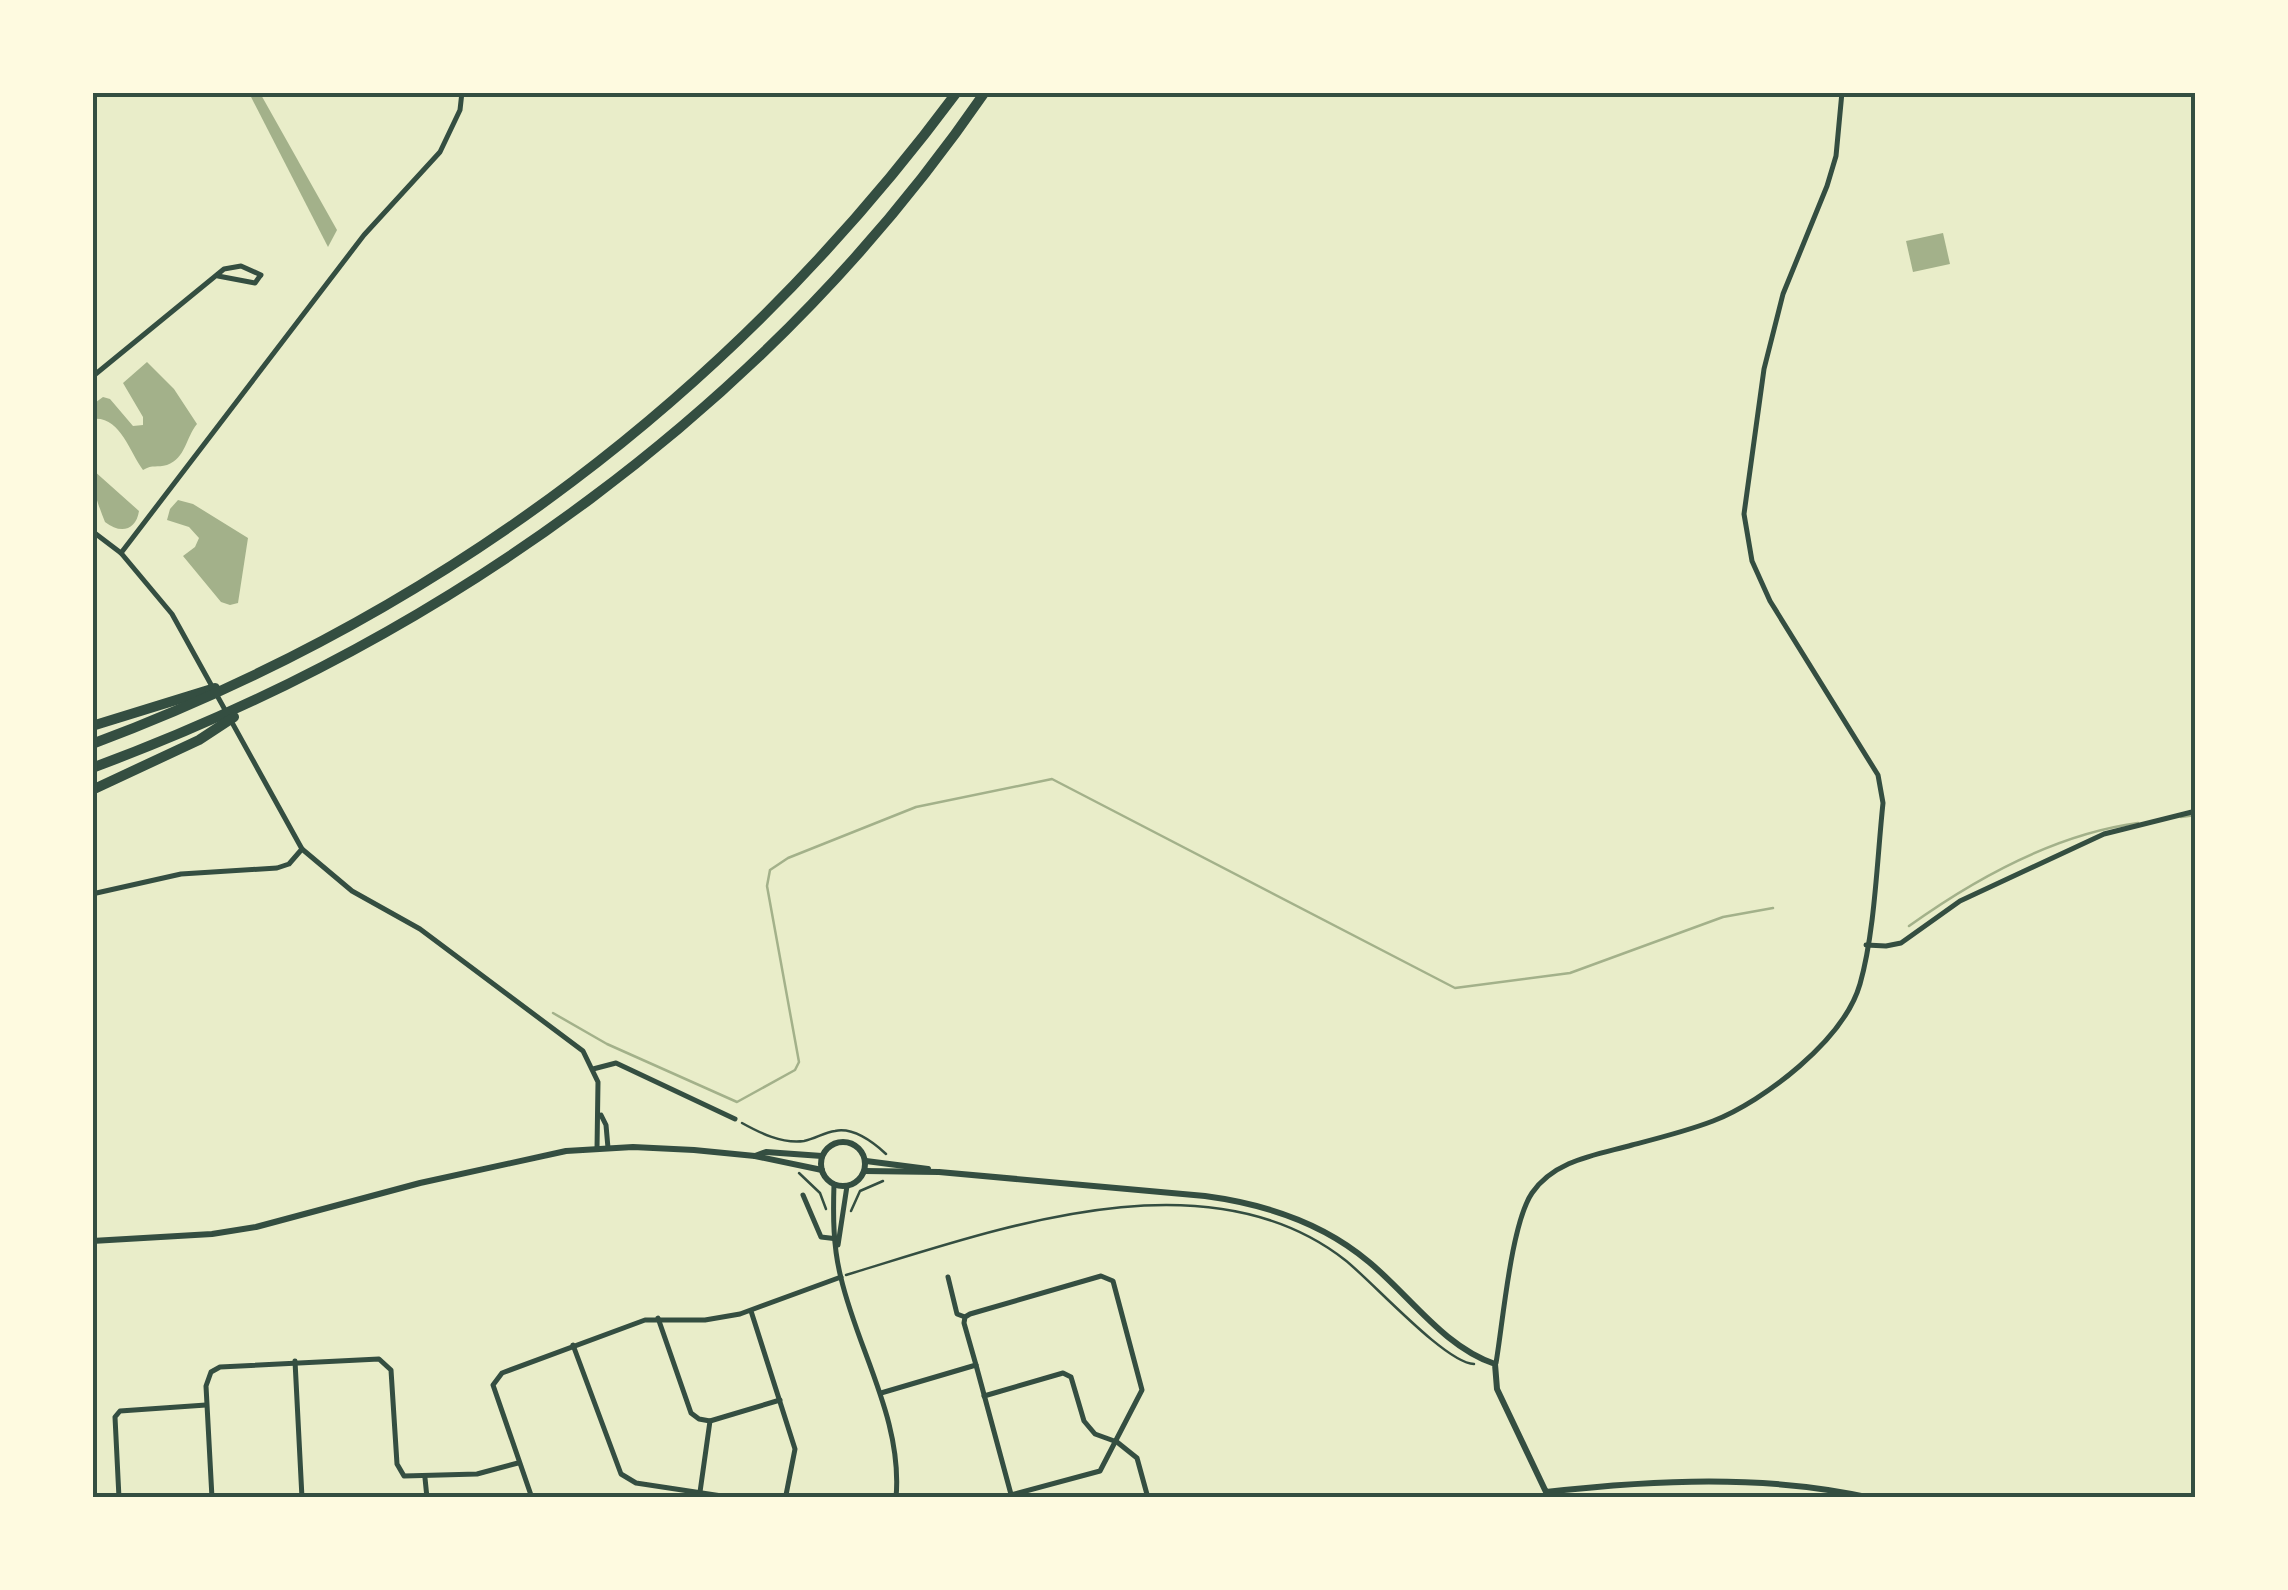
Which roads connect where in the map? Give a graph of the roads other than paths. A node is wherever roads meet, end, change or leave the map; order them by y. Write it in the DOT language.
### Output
graph roads {
  1 [pos="462,92"];
  2 [pos="957,92"];
  3 [pos="986,92"];
  4 [pos="1842,92"];
  5 [pos="218,276"];
  6 [pos="92,378"];
  7 [pos="92,531"];
  8 [pos="121,553"];
  9 [pos="180,703"];
  10 [pos="92,726"];
  11 [pos="196,734"];
  12 [pos="92,744"];
  13 [pos="92,768"];
  14 [pos="92,790"];
  15 [pos="2196,811"];
  16 [pos="302,849"];
  17 [pos="92,894"];
  18 [pos="1866,945"];
  19 [pos="593,1069"];
  20 [pos="600,1112"];
  21 [pos="735,1118"];
  22 [pos="597,1148"];
  23 [pos="608,1148"];
  24 [pos="754,1156"];
  25 [pos="822,1156"];
  26 [pos="866,1161"];
  27 [pos="822,1170"];
  28 [pos="865,1171"];
  29 [pos="939,1172"];
  30 [pos="834,1184"];
  31 [pos="847,1186"];
  32 [pos="803,1195"];
  33 [pos="837,1239"];
  34 [pos="92,1241"];
  35 [pos="840,1277"];
  36 [pos="948,1277"];
  37 [pos="750,1311"];
  38 [pos="965,1317"];
  39 [pos="658,1318"];
  40 [pos="572,1345"];
  41 [pos="295,1361"];
  42 [pos="1496,1364"];
  43 [pos="976,1365"];
  44 [pos="880,1393"];
  45 [pos="984,1396"];
  46 [pos="780,1400"];
  47 [pos="206,1405"];
  48 [pos="710,1421"];
  49 [pos="1117,1442"];
  50 [pos="518,1463"];
  51 [pos="425,1478"];
  52 [pos="700,1492"];
  53 [pos="1547,1495"];
  54 [pos="1012,1496"];
  55 [pos="120,1498"];
  56 [pos="212,1498"];
  57 [pos="302,1498"];
  58 [pos="426,1498"];
  59 [pos="532,1498"];
  60 [pos="734,1498"];
  61 [pos="782,1498"];
  62 [pos="896,1498"];
  63 [pos="1148,1498"];
  64 [pos="1871,1498"];
  1 -- 8 [label="street"];
  2 -- 9 [label="highway"];
  3 -- 11 [label="highway"];
  4 -- 18 [label="street"];
  5 -- 5 [label="street"];
  5 -- 6 [label="street"];
  7 -- 8 [label="street"];
  8 -- 16 [label="street"];
  9 -- 10 [label="highway"];
  9 -- 12 [label="highway"];
  11 -- 13 [label="highway"];
  11 -- 14 [label="highway"];
  15 -- 18 [label="street"];
  16 -- 17 [label="street"];
  16 -- 19 [label="street"];
  18 -- 42 [label="street"];
  19 -- 20 [label="street"];
  19 -- 21 [label="street"];
  20 -- 22 [label="street"];
  20 -- 23 [label="street"];
  22 -- 23 [label="street"];
  22 -- 34 [label="street"];
  23 -- 24 [label="street"];
  24 -- 25 [label="street"];
  24 -- 27 [label="street"];
  25 -- 26 [label="street"];
  25 -- 27 [label="street"];
  26 -- 28 [label="street"];
  26 -- 29 [label="street"];
  27 -- 30 [label="street"];
  28 -- 29 [label="street"];
  28 -- 31 [label="street"];
  29 -- 42 [label="street"];
  30 -- 31 [label="street"];
  30 -- 33 [label="street"];
  31 -- 33 [label="street"];
  32 -- 33 [label="street"];
  33 -- 35 [label="street"];
  35 -- 37 [label="street"];
  35 -- 44 [label="street"];
  36 -- 38 [label="street"];
  37 -- 39 [label="street"];
  37 -- 46 [label="street"];
  38 -- 43 [label="street"];
  38 -- 49 [label="street"];
  39 -- 40 [label="street"];
  39 -- 48 [label="street"];
  40 -- 50 [label="street"];
  40 -- 52 [label="street"];
  41 -- 47 [label="street"];
  41 -- 51 [label="street"];
  41 -- 57 [label="street"];
  42 -- 53 [label="street"];
  43 -- 44 [label="street"];
  43 -- 45 [label="street"];
  44 -- 62 [label="street"];
  45 -- 49 [label="street"];
  45 -- 54 [label="street"];
  46 -- 48 [label="street"];
  46 -- 61 [label="street"];
  47 -- 55 [label="street"];
  47 -- 56 [label="street"];
  48 -- 52 [label="street"];
  49 -- 54 [label="street"];
  49 -- 63 [label="street"];
  50 -- 51 [label="street"];
  50 -- 59 [label="street"];
  51 -- 58 [label="street"];
  52 -- 60 [label="street"];
  53 -- 64 [label="street"];
}
